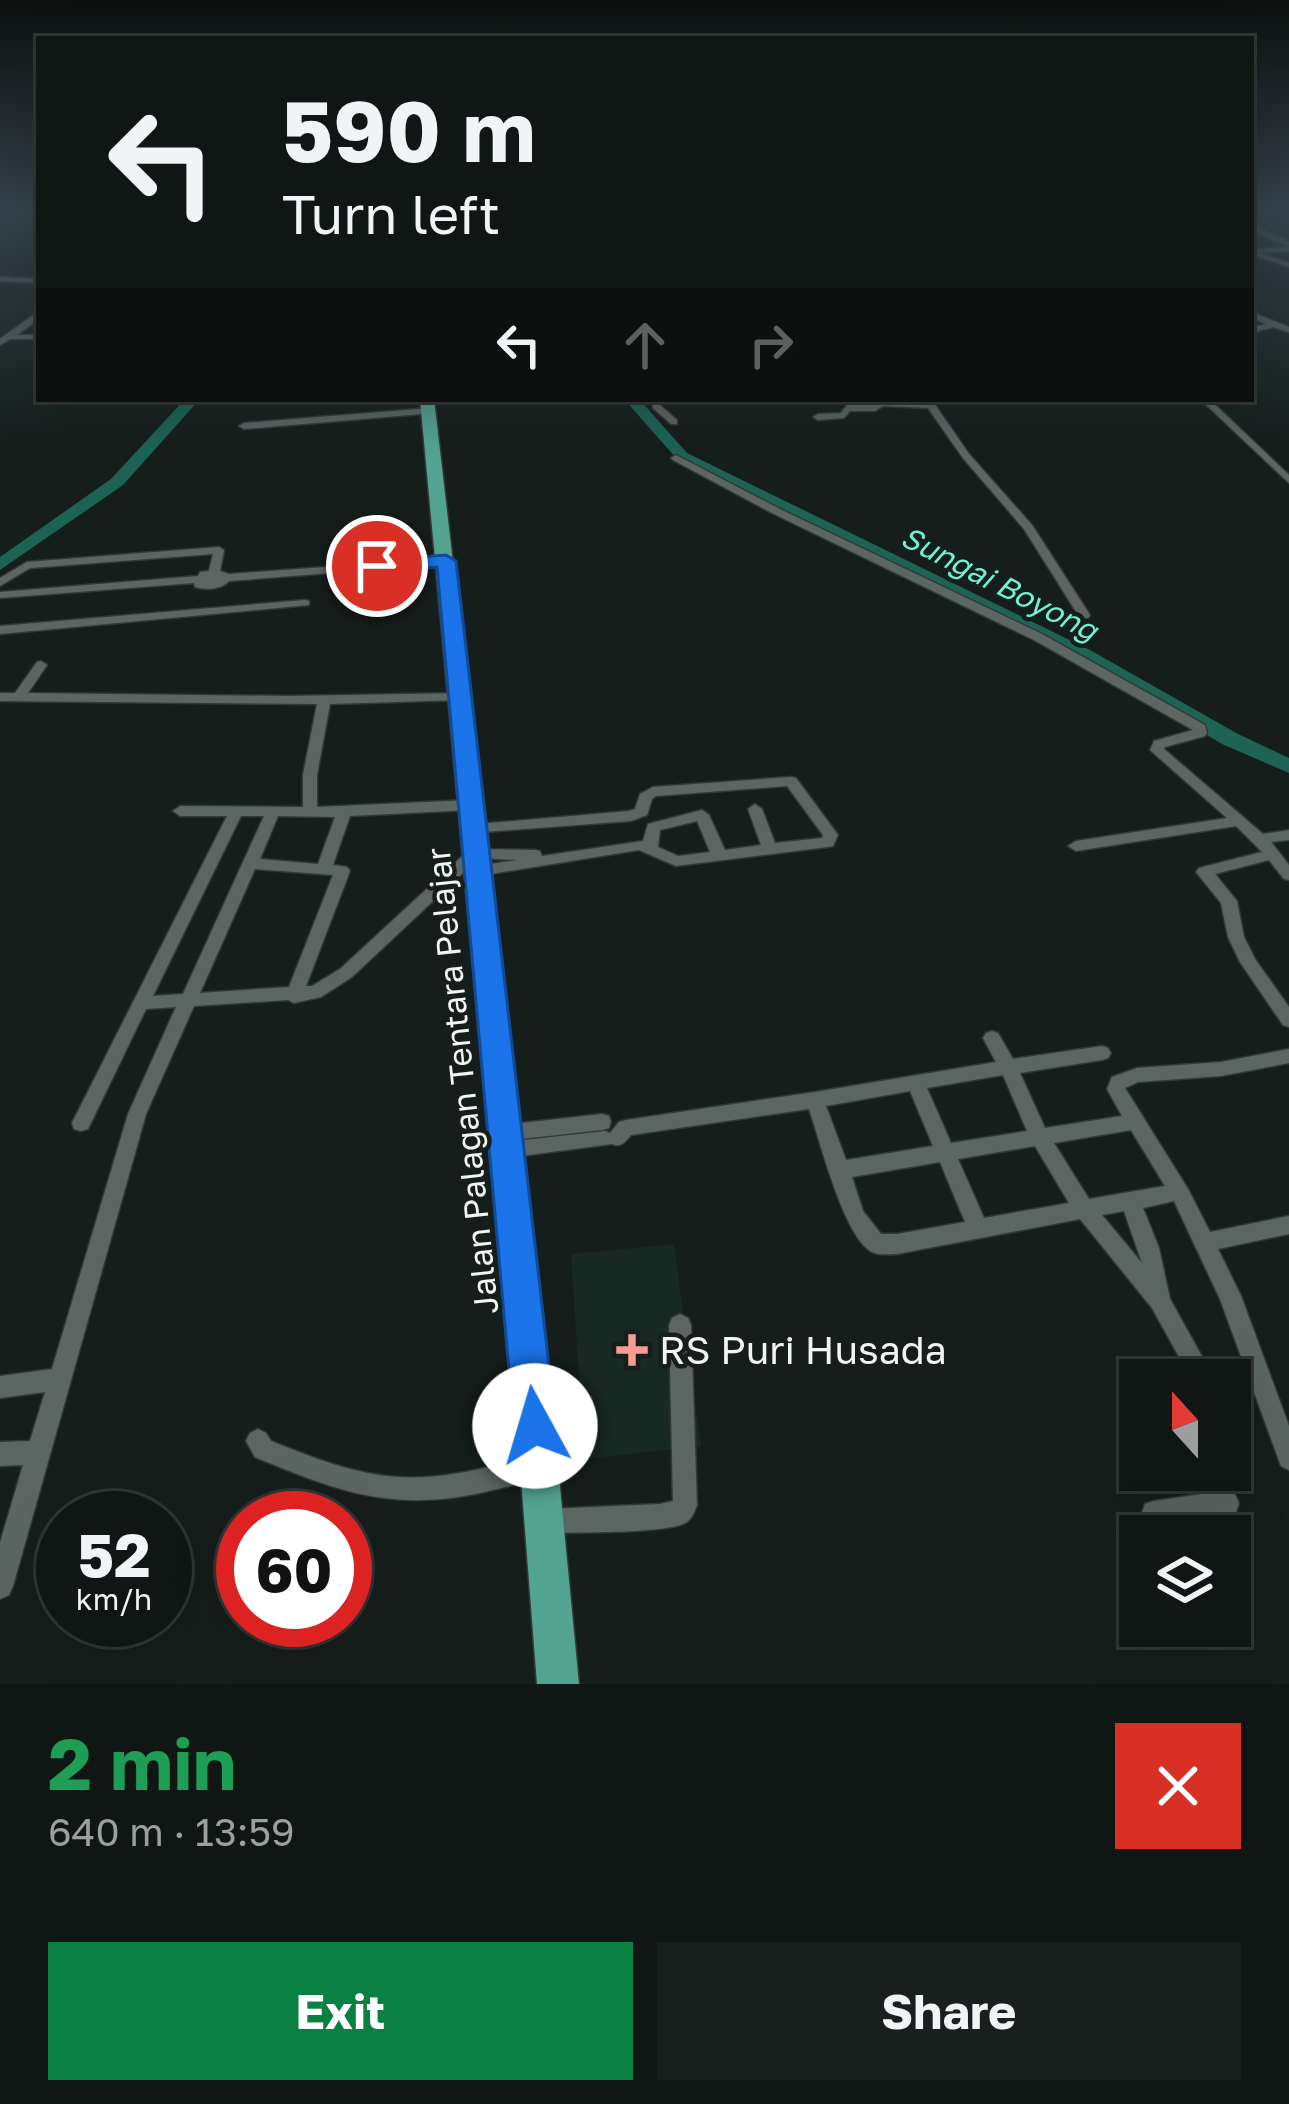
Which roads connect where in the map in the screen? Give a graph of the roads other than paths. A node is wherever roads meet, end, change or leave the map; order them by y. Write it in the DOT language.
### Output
graph roads {
  1 [pos="1254,315"];
  2 [pos="36,316"];
  3 [pos="1273,324"];
  4 [pos="1289,330"];
  5 [pos="1254,331"];
  6 [pos="8,337"];
  7 [pos="656,402"];
  8 [pos="929,402"];
  9 [pos="1207,402"];
  10 [pos="429,405"];
  11 [pos="818,417"];
  12 [pos="674,422"];
  13 [pos="244,426"];
  14 [pos="676,458"];
  15 [pos="1289,480"];
  16 [pos="446,561"];
  17 [pos="212,579"];
  18 [pos="0,583"];
  19 [pos="0,595"];
  20 [pos="305,603"];
  21 [pos="205,611"];
  22 [pos="1084,615"];
  23 [pos="0,629"];
  24 [pos="41,665"];
  25 [pos="460,696"];
  26 [pos="0,697"];
  27 [pos="19,697"];
  28 [pos="324,700"];
  29 [pos="755,809"];
  30 [pos="237,810"];
  31 [pos="179,811"];
  32 [pos="310,811"];
  33 [pos="273,812"];
  34 [pos="344,812"];
  35 [pos="1239,821"];
  36 [pos="1289,835"];
  37 [pos="474,839"];
  38 [pos="1260,839"];
  39 [pos="1076,846"];
  40 [pos="650,847"];
  41 [pos="770,849"];
  42 [pos="1272,854"];
  43 [pos="720,856"];
  44 [pos="250,863"];
  45 [pos="325,866"];
  46 [pos="1289,874"];
  47 [pos="294,996"];
  48 [pos="188,1002"];
  49 [pos="141,1003"];
  50 [pos="1289,1020"];
  51 [pos="992,1038"];
  52 [pos="1102,1053"];
  53 [pos="1289,1056"];
  54 [pos="1008,1067"];
  55 [pos="916,1083"];
  56 [pos="815,1100"];
  57 [pos="81,1123"];
  58 [pos="1128,1123"];
  59 [pos="1039,1136"];
  60 [pos="505,1142"];
  61 [pos="947,1151"];
  62 [pos="839,1170"];
  63 [pos="1167,1195"];
  64 [pos="1130,1201"];
  65 [pos="1084,1209"];
  66 [pos="1289,1225"];
  67 [pos="977,1226"];
  68 [pos="1204,1244"];
  69 [pos="1160,1301"];
  70 [pos="680,1325"];
  71 [pos="1192,1359"];
  72 [pos="58,1379"];
  73 [pos="0,1387"];
  74 [pos="1284,1431"];
  75 [pos="258,1441"];
  76 [pos="36,1453"];
  77 [pos="0,1454"];
  78 [pos="1289,1458"];
  79 [pos="539,1466"];
  80 [pos="1221,1491"];
  81 [pos="1154,1513"];
  82 [pos="545,1521"];
  83 [pos="0,1586"];
  84 [pos="558,1684"];
  1 -- 3 [label="street"];
  2 -- 6 [label="street"];
  3 -- 4 [label="street"];
  3 -- 5 [label="street"];
  7 -- 12 [label="street"];
  8 -- 11 [label="street"];
  8 -- 22 [label="street"];
  9 -- 15 [label="street"];
  10 -- 13 [label="street"];
  10 -- 16 [label="main road, Jalan Palagan Tentara Pelajar"];
  14 -- 35 [label="street"];
  16 -- 17 [label="street"];
  16 -- 25 [label="main road, Jalan Palagan Tentara Pelajar"];
  17 -- 18 [label="street"];
  17 -- 19 [label="street"];
  17 -- 21 [label="street"];
  20 -- 21 [label="street"];
  21 -- 23 [label="street"];
  24 -- 27 [label="street"];
  25 -- 28 [label="street"];
  25 -- 37 [label="main road, Jalan Palagan Tentara Pelajar"];
  26 -- 27 [label="street"];
  27 -- 28 [label="street"];
  28 -- 32 [label="street"];
  29 -- 41 [label="street"];
  30 -- 31 [label="street"];
  30 -- 33 [label="street"];
  30 -- 49 [label="street"];
  32 -- 33 [label="street"];
  32 -- 34 [label="street"];
  33 -- 44 [label="street"];
  34 -- 37 [label="street"];
  34 -- 45 [label="street"];
  35 -- 38 [label="street"];
  35 -- 39 [label="street"];
  36 -- 38 [label="street"];
  37 -- 40 [label="street"];
  37 -- 41 [label="street"];
  37 -- 47 [label="street"];
  37 -- 60 [label="main road, Jalan Palagan Tentara Pelajar"];
  38 -- 42 [label="street"];
  40 -- 43 [label="street"];
  40 -- 43 [label="street"];
  41 -- 43 [label="street"];
  42 -- 46 [label="street"];
  42 -- 50 [label="street"];
  44 -- 45 [label="street"];
  44 -- 48 [label="street"];
  45 -- 47 [label="street"];
  47 -- 48 [label="street"];
  48 -- 49 [label="street"];
  48 -- 72 [label="street"];
  49 -- 57 [label="street"];
  51 -- 54 [label="street"];
  52 -- 54 [label="street"];
  53 -- 68 [label="street"];
  54 -- 55 [label="street"];
  54 -- 59 [label="street"];
  55 -- 56 [label="street"];
  55 -- 61 [label="street"];
  56 -- 60 [label="street"];
  56 -- 62 [label="street"];
  58 -- 59 [label="street"];
  59 -- 61 [label="street"];
  59 -- 65 [label="street"];
  60 -- 79 [label="main road, Jalan Palagan Tentara Pelajar"];
  61 -- 62 [label="street"];
  61 -- 67 [label="street"];
  62 -- 67 [label="street"];
  63 -- 64 [label="street"];
  64 -- 65 [label="street"];
  64 -- 69 [label="street"];
  65 -- 67 [label="street"];
  65 -- 69 [label="street"];
  66 -- 68 [label="street"];
  68 -- 74 [label="street"];
  69 -- 71 [label="street"];
  70 -- 82 [label="street"];
  72 -- 73 [label="street"];
  72 -- 76 [label="street"];
  74 -- 78 [label="street"];
  75 -- 79 [label="street"];
  76 -- 77 [label="street"];
  76 -- 83 [label="street"];
  79 -- 82 [label="main road, Jalan Palagan Tentara Pelajar"];
  80 -- 81 [label="street"];
  82 -- 84 [label="main road, Jalan Palagan Tentara Pelajar"];
}
